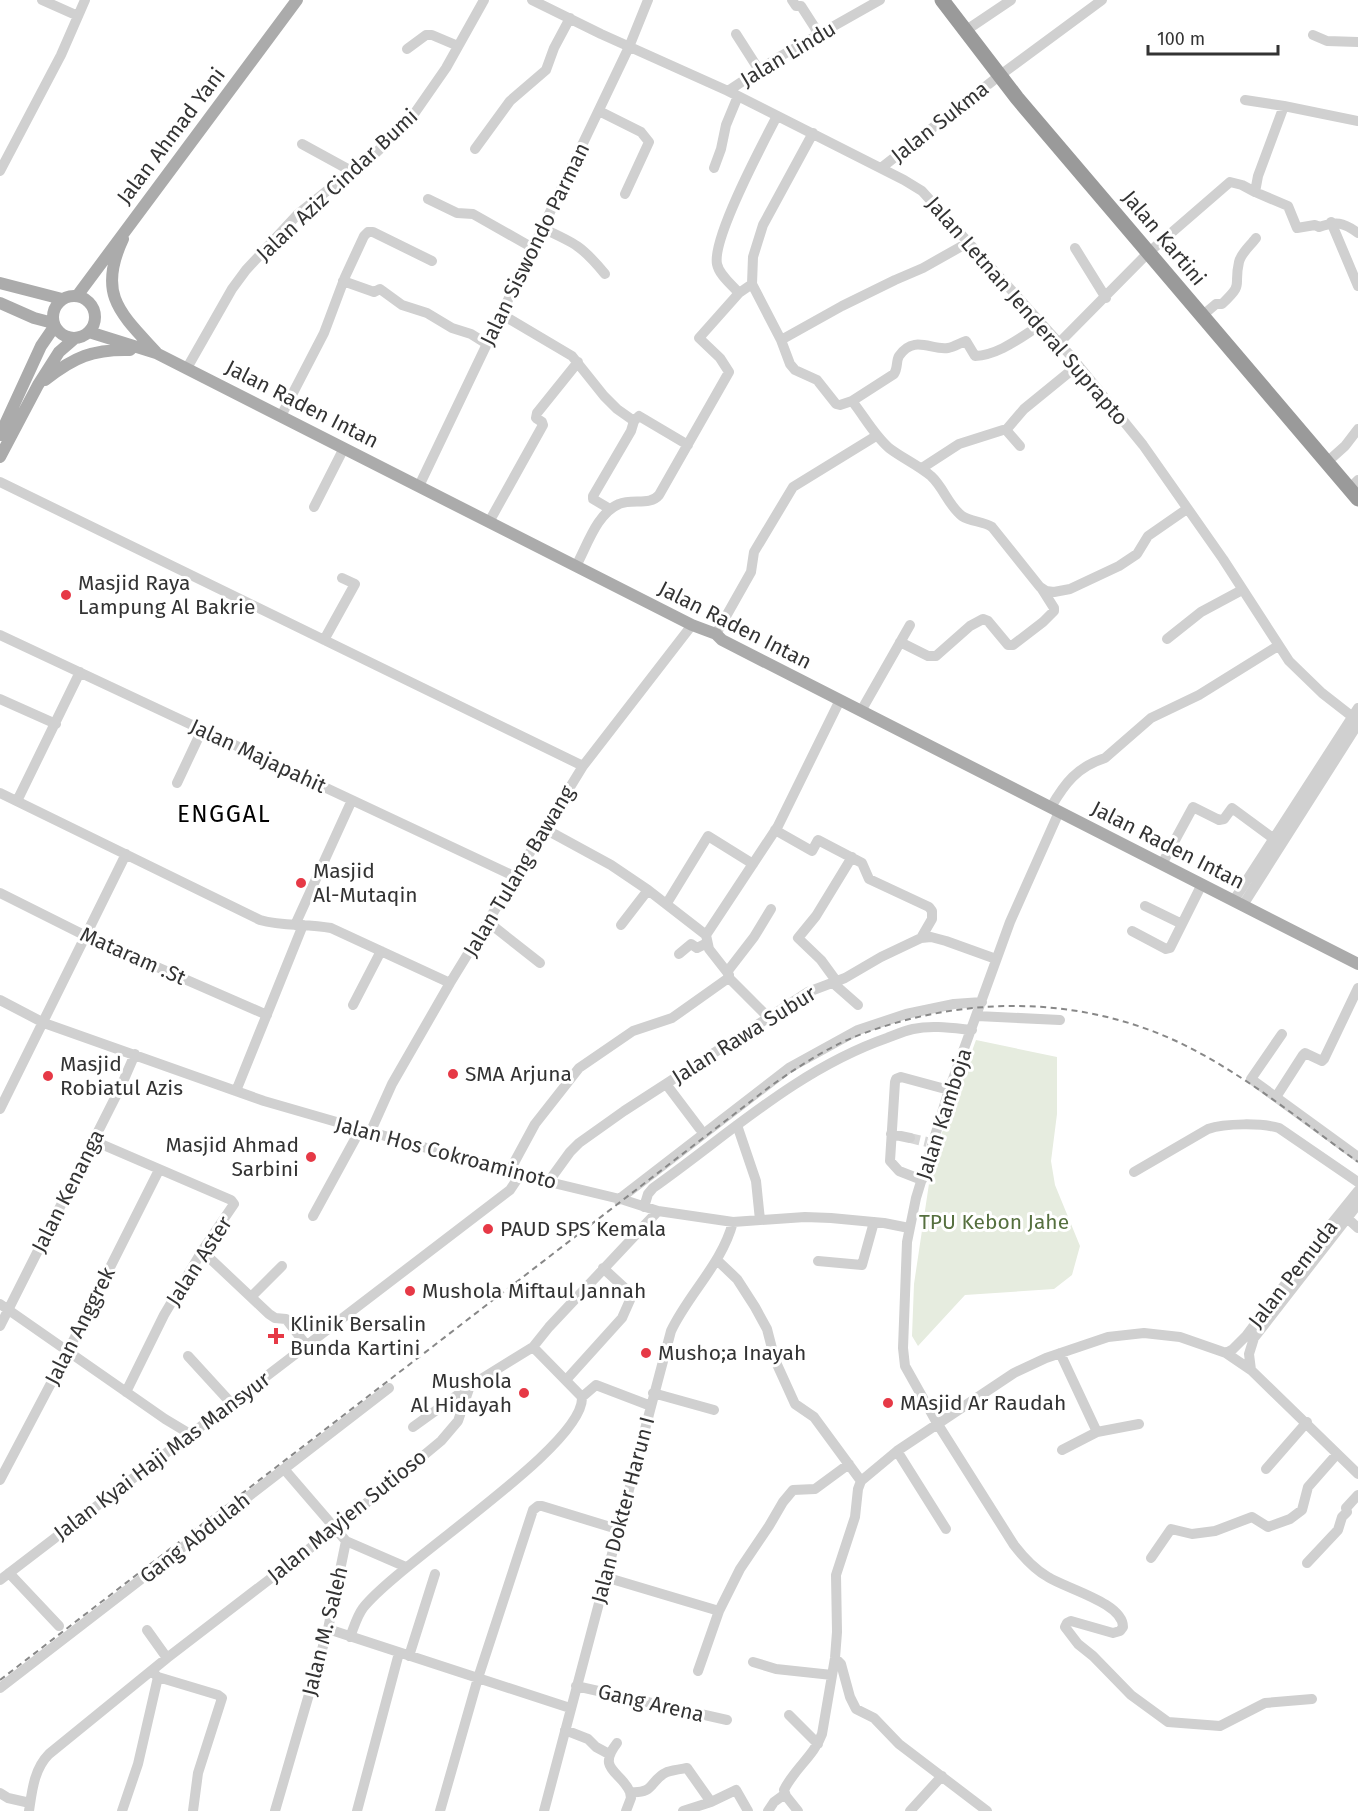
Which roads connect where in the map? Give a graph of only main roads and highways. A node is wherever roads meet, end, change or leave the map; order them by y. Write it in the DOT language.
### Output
graph roads {
  1 [pos="297,0"];
  2 [pos="942,0"];
  3 [pos="133,220"];
  4 [pos="0,283"];
  5 [pos="77,296"];
  6 [pos="62,299"];
  7 [pos="0,303"];
  8 [pos="54,325"];
  9 [pos="89,332"];
  10 [pos="74,339"];
  11 [pos="152,351"];
  12 [pos="38,385"];
  13 [pos="0,435"];
  14 [pos="0,457"];
  15 [pos="1355,489"];
  16 [pos="1358,964"];
  1 -- 3 [label="main road, Jalan Ahmad Yani"];
  2 -- 15 [label="highway, Jalan Kartini"];
  3 -- 5 [label="main road, Jalan Ahmad Yani"];
  3 -- 11 [label="main road"];
  4 -- 6 [label="main road"];
  5 -- 6 [label="main road"];
  5 -- 9 [label="main road"];
  6 -- 8 [label="main road"];
  7 -- 8 [label="main road"];
  8 -- 10 [label="main road"];
  8 -- 13 [label="main road"];
  9 -- 10 [label="main road"];
  9 -- 11 [label="main road, Jalan Raden Intan"];
  10 -- 12 [label="main road"];
  11 -- 12 [label="main road"];
  11 -- 16 [label="main road, Jalan Raden Intan"];
  12 -- 14 [label="main road"];
}
